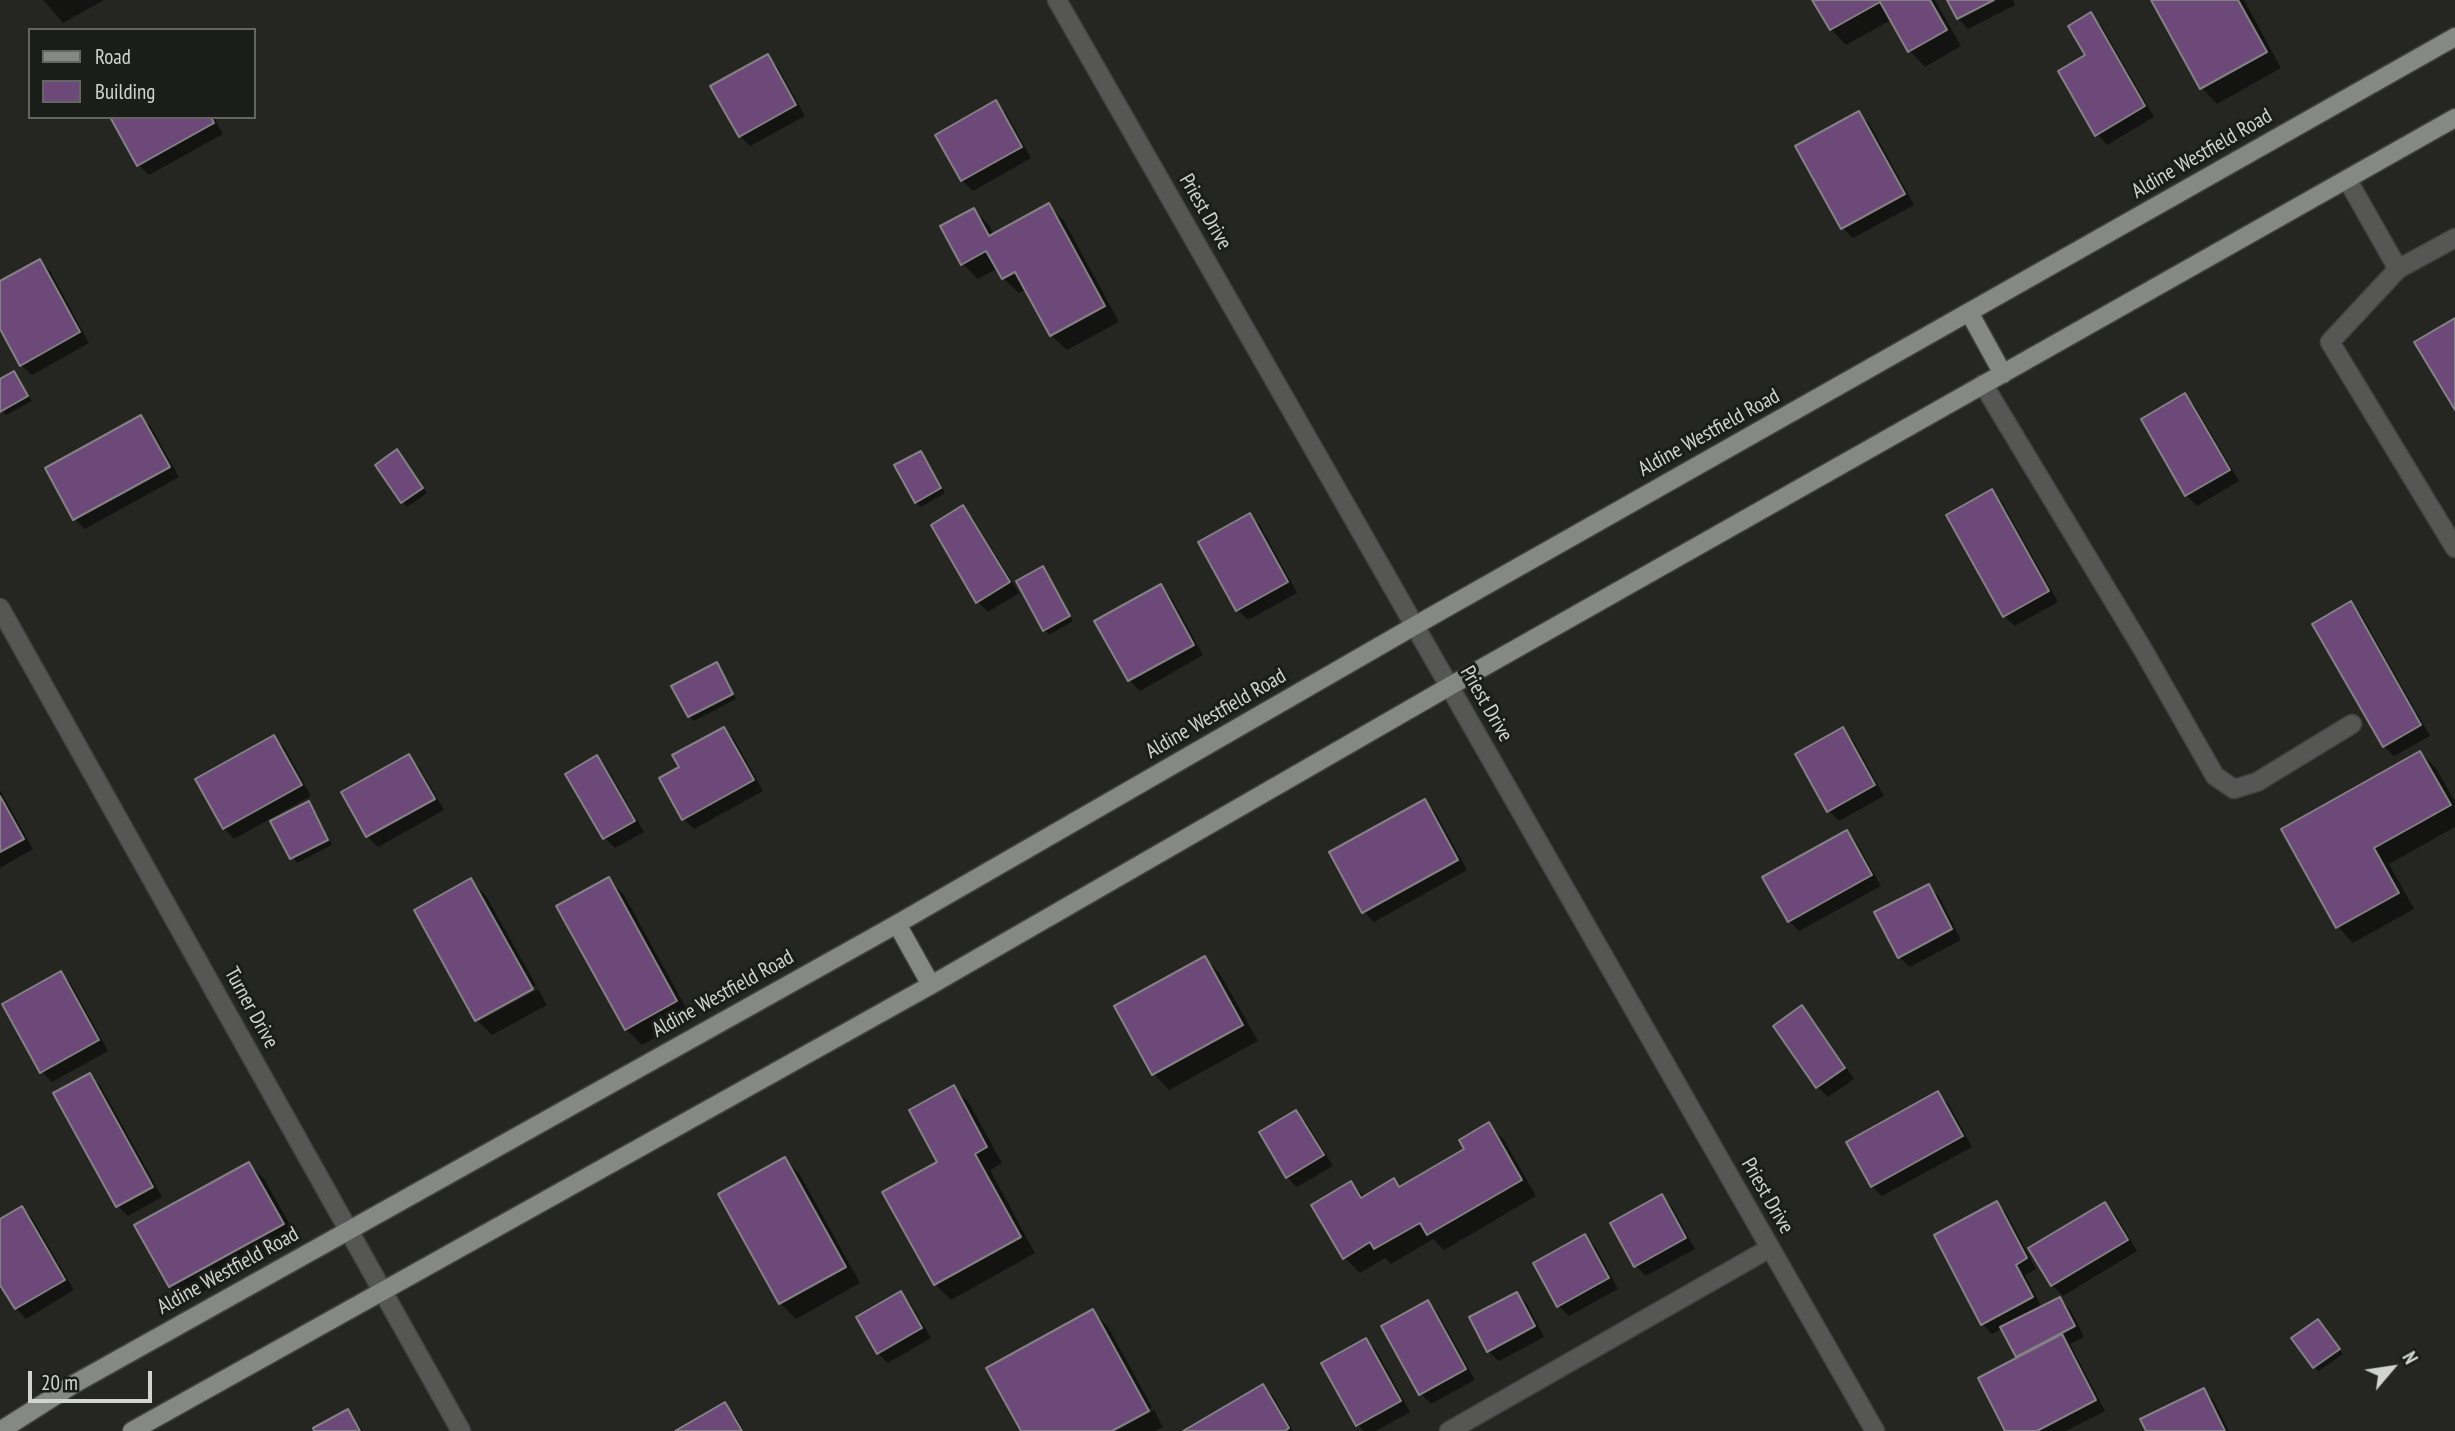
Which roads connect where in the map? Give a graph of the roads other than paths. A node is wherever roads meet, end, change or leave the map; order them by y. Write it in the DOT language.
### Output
graph roads {
  1 [pos="1057,0"];
  2 [pos="2455,37"];
  3 [pos="2455,118"];
  4 [pos="2347,179"];
  5 [pos="2455,238"];
  6 [pos="2398,269"];
  7 [pos="1969,312"];
  8 [pos="2003,374"];
  9 [pos="1983,384"];
  10 [pos="2455,548"];
  11 [pos="0,608"];
  12 [pos="1416,625"];
  13 [pos="1450,686"];
  14 [pos="2352,724"];
  15 [pos="897,924"];
  16 [pos="931,985"];
  17 [pos="348,1229"];
  18 [pos="1770,1248"];
  19 [pos="383,1290"];
  20 [pos="0,1431"];
  21 [pos="132,1431"];
  22 [pos="461,1431"];
  23 [pos="1449,1431"];
  24 [pos="1875,1431"];
  1 -- 12 [label="street, Priest Drive"];
  2 -- 7 [label="main road, Aldine Westfield Road"];
  3 -- 4 [label="main road"];
  4 -- 6 [label="street"];
  4 -- 8 [label="main road"];
  5 -- 6 [label="street"];
  6 -- 10 [label="street"];
  7 -- 8 [label="main road"];
  7 -- 12 [label="main road, Aldine Westfield Road"];
  8 -- 9 [label="main road"];
  9 -- 13 [label="main road"];
  9 -- 14 [label="street"];
  11 -- 17 [label="street, Turner Drive"];
  12 -- 13 [label="street, Priest Drive"];
  12 -- 15 [label="main road, Aldine Westfield Road"];
  13 -- 16 [label="main road"];
  13 -- 18 [label="street, Priest Drive"];
  15 -- 16 [label="main road"];
  15 -- 17 [label="main road, Aldine Westfield Road"];
  16 -- 19 [label="main road"];
  17 -- 19 [label="street, Turner Drive"];
  17 -- 20 [label="main road, Aldine Westfield Road"];
  18 -- 23 [label="street"];
  18 -- 24 [label="street, Priest Drive"];
  19 -- 21 [label="main road"];
  19 -- 22 [label="street, Turner Drive"];
}
